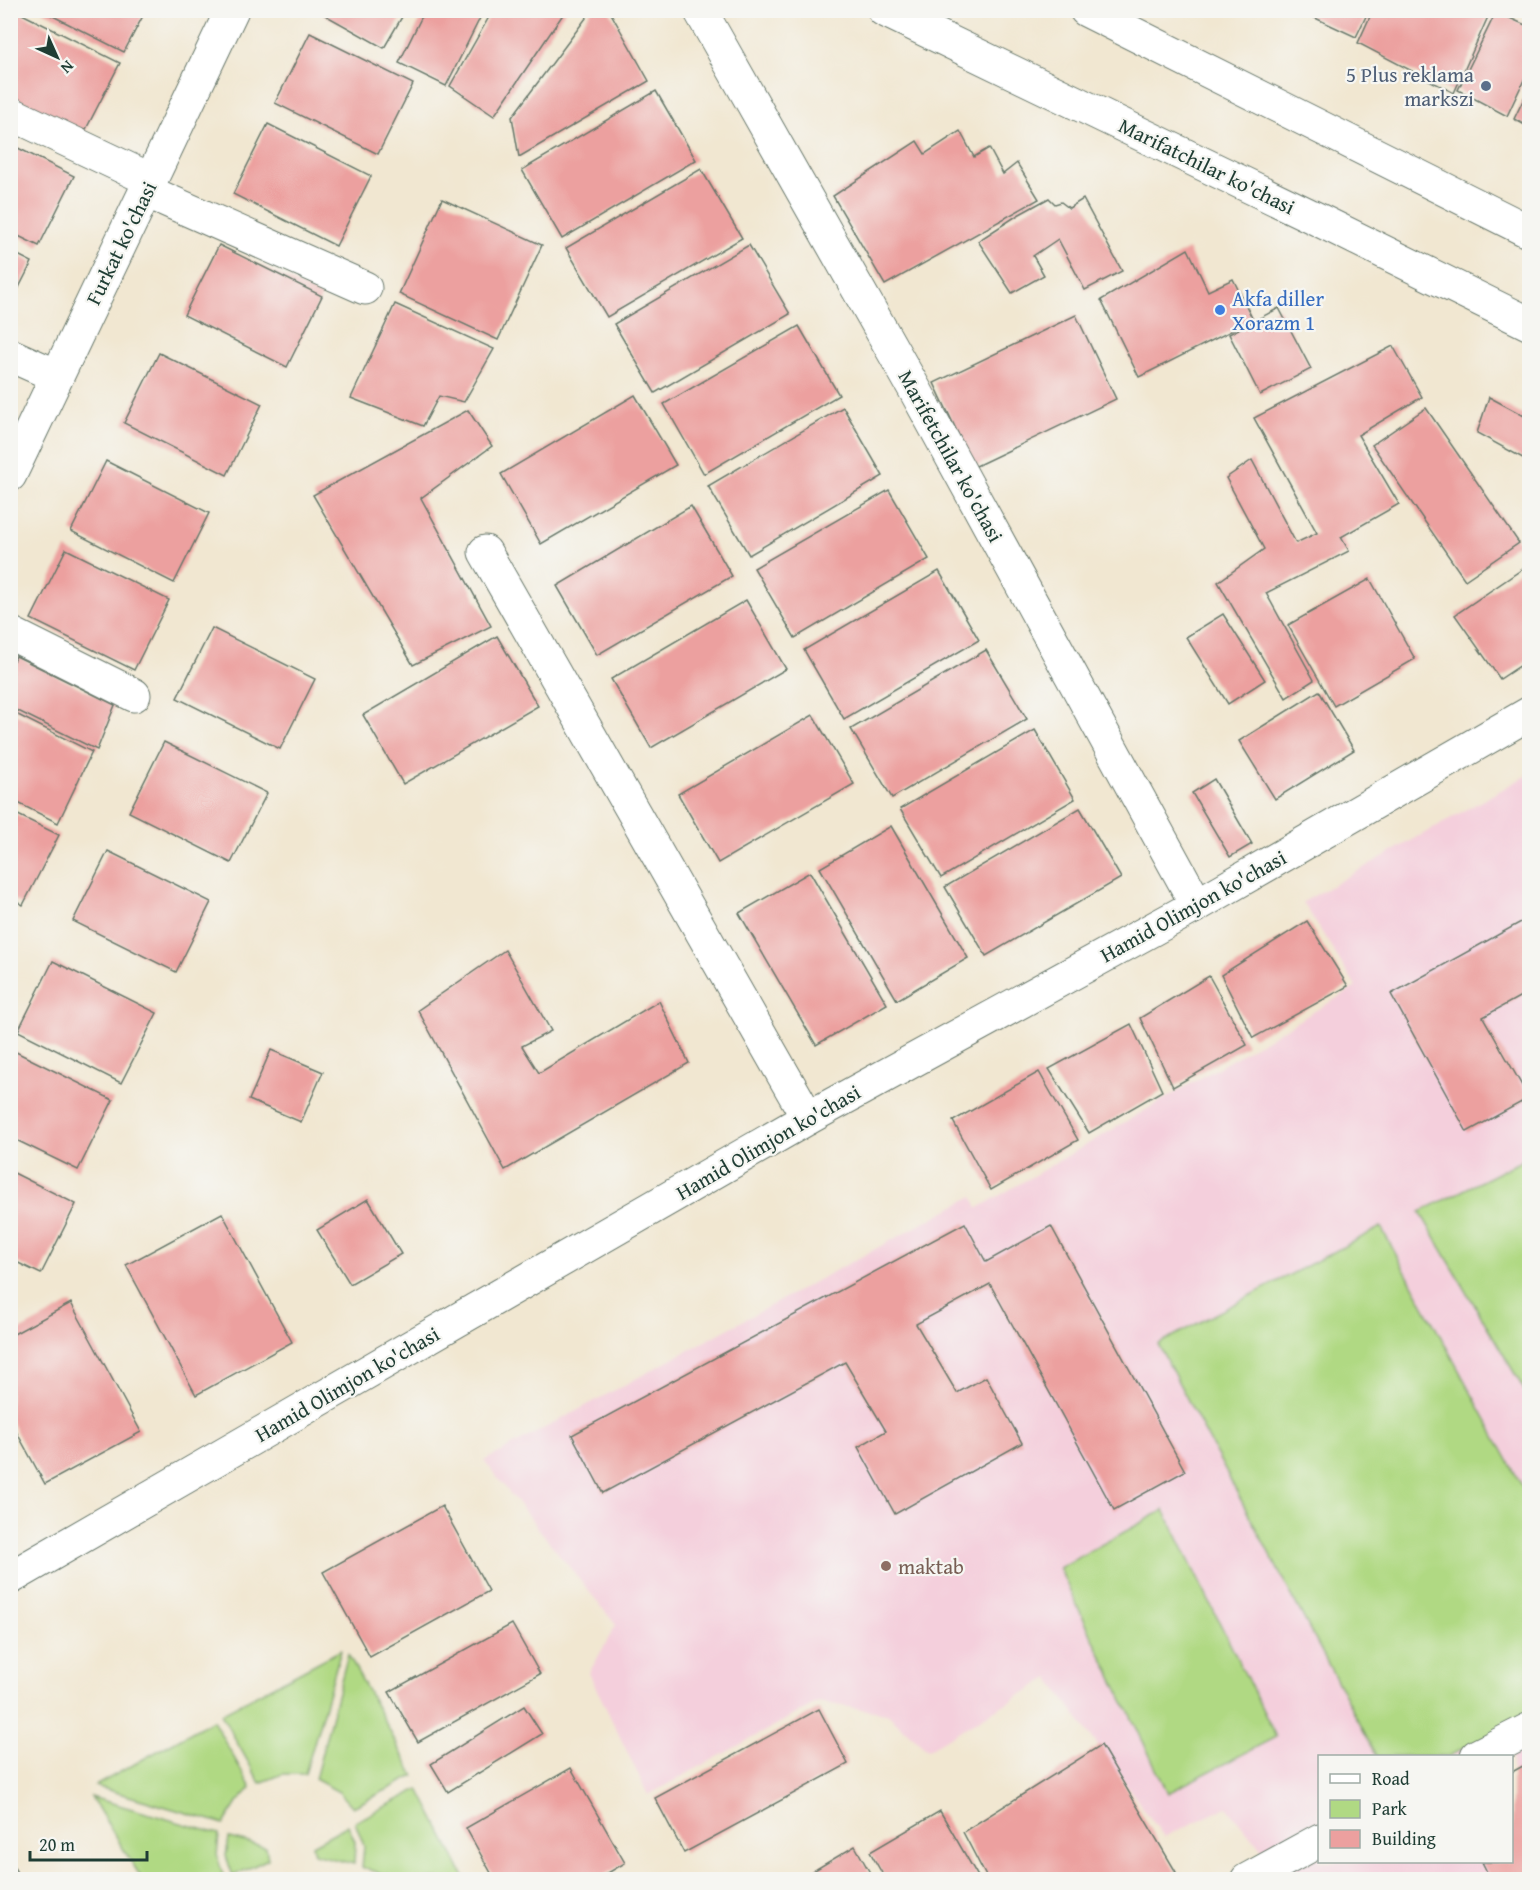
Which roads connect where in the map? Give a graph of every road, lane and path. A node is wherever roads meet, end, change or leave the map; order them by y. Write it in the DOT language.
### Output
graph roads {
  1 [pos="232,10"];
  2 [pos="700,10"];
  3 [pos="884,10"];
  4 [pos="1086,10"];
  5 [pos="10,113"];
  6 [pos="148,185"];
  7 [pos="1530,232"];
  8 [pos="364,288"];
  9 [pos="1530,324"];
  10 [pos="10,355"];
  11 [pos="57,376"];
  12 [pos="10,475"];
  13 [pos="485,552"];
  14 [pos="10,633"];
  15 [pos="134,695"];
  16 [pos="1530,713"];
  17 [pos="1197,905"];
  18 [pos="808,1118"];
  19 [pos="10,1578"];
  20 [pos="1530,1729"];
  21 [pos="1479,1755"];
  22 [pos="1318,1841"];
  23 [pos="1247,1880"];
  1 -- 6 [label="street, Furkat ko'chasi"];
  2 -- 17 [label="street, Marifetchilar ko'chasi"];
  3 -- 9 [label="street, Marifatchilar ko'chasi"];
  4 -- 7 [label="street"];
  5 -- 6 [label="street"];
  6 -- 8 [label="street"];
  6 -- 11 [label="street, Furkat ko'chasi"];
  10 -- 11 [label="street"];
  11 -- 12 [label="street, Furkat ko'chasi"];
  13 -- 18 [label="street"];
  14 -- 15 [label="street"];
  16 -- 17 [label="street, Hamid Olimjon ko'chasi"];
  17 -- 18 [label="street, Hamid Olimjon ko'chasi"];
  18 -- 19 [label="street, Hamid Olimjon ko'chasi"];
  20 -- 21 [label="street"];
  22 -- 23 [label="street"];
}
